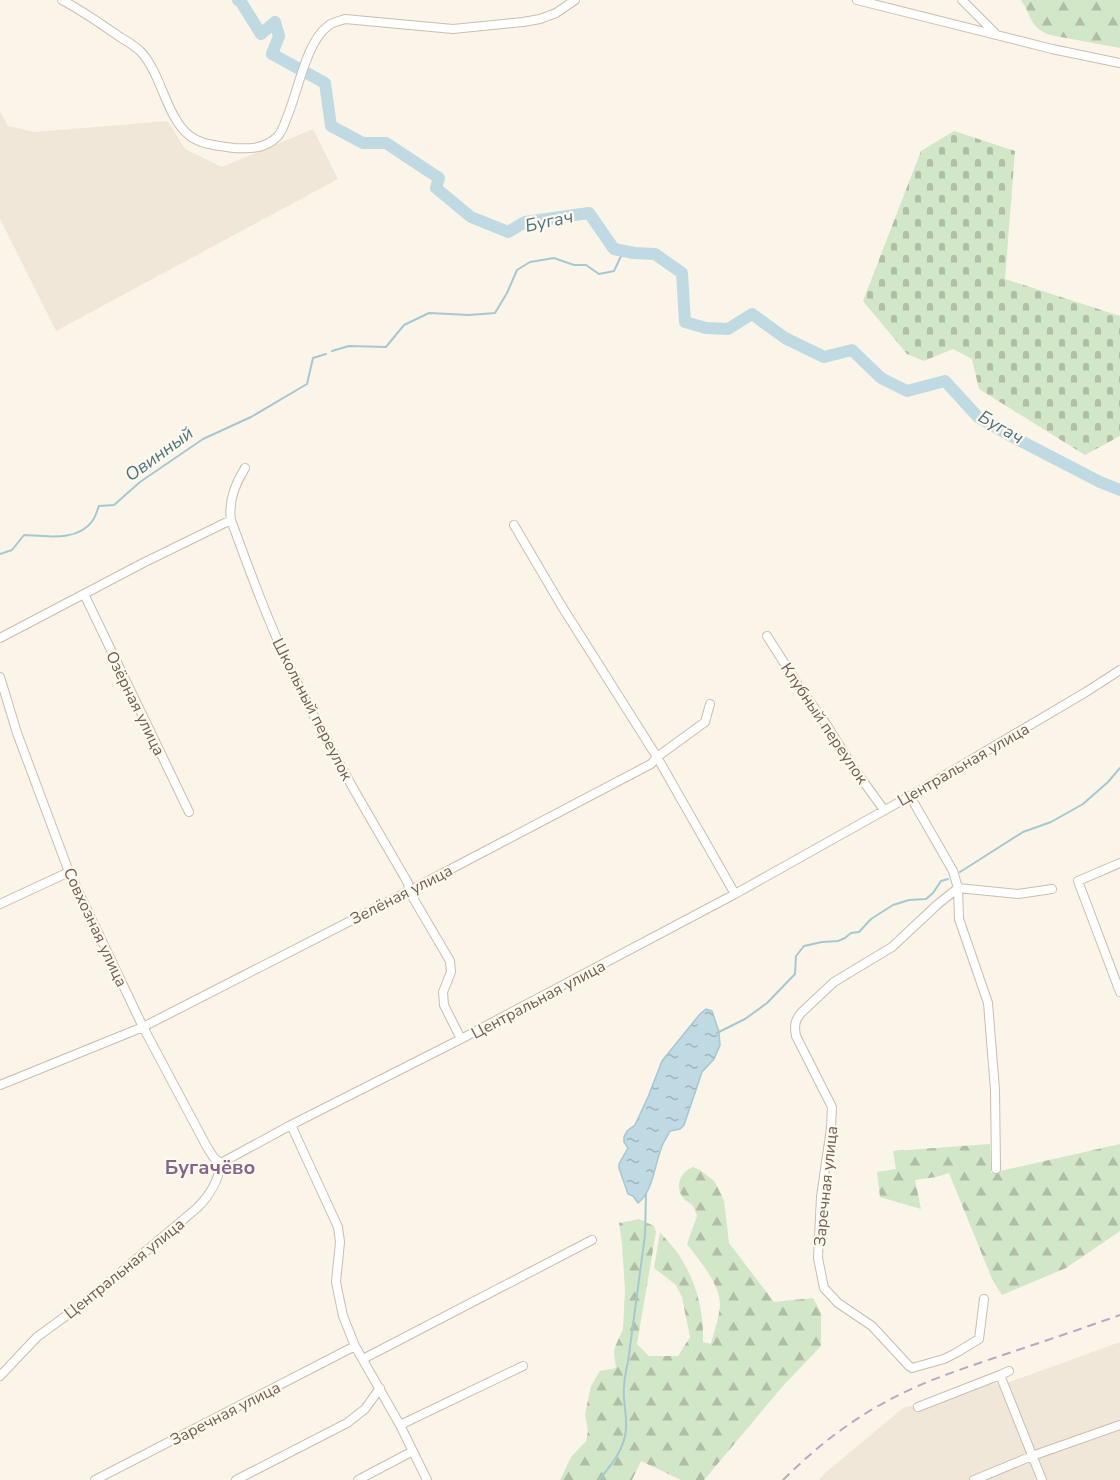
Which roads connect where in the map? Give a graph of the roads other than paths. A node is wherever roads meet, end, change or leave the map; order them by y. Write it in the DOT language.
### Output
graph roads {
  1 [pos="62,0"];
  2 [pos="575,0"];
  3 [pos="857,0"];
  4 [pos="962,0"];
  5 [pos="996,34"];
  6 [pos="1120,63"];
  7 [pos="245,468"];
  8 [pos="231,520"];
  9 [pos="514,525"];
  10 [pos="84,594"];
  11 [pos="767,636"];
  12 [pos="0,638"];
  13 [pos="1120,670"];
  14 [pos="0,677"];
  15 [pos="710,704"];
  16 [pos="657,758"];
  17 [pos="910,796"];
  18 [pos="884,810"];
  19 [pos="189,812"];
  20 [pos="1120,863"];
  21 [pos="69,872"];
  22 [pos="958,888"];
  23 [pos="1052,889"];
  24 [pos="410,891"];
  25 [pos="735,894"];
  26 [pos="0,904"];
  27 [pos="1120,992"];
  28 [pos="143,1027"];
  29 [pos="461,1039"];
  30 [pos="0,1085"];
  31 [pos="291,1125"];
  32 [pos="221,1163"];
  33 [pos="996,1169"];
  34 [pos="592,1240"];
  35 [pos="984,1299"];
  36 [pos="355,1346"];
  37 [pos="363,1359"];
  38 [pos="523,1366"];
  39 [pos="1009,1371"];
  40 [pos="1000,1375"];
  41 [pos="0,1376"];
  42 [pos="380,1388"];
  43 [pos="918,1407"];
  44 [pos="400,1425"];
  45 [pos="1120,1425"];
  46 [pos="413,1451"];
  47 [pos="1032,1456"];
  48 [pos="95,1480"];
  49 [pos="236,1480"];
  50 [pos="358,1480"];
  51 [pos="427,1480"];
  52 [pos="974,1480"];
  53 [pos="1042,1480"];
  1 -- 2 [label="street"];
  3 -- 5 [label="street"];
  4 -- 5 [label="street"];
  5 -- 6 [label="street"];
  7 -- 8 [label="street"];
  8 -- 10 [label="street"];
  8 -- 24 [label="street, Школьный переулок"];
  9 -- 16 [label="street"];
  10 -- 12 [label="street"];
  10 -- 19 [label="street, Озёрная улица"];
  11 -- 18 [label="street, Клубный переулок"];
  13 -- 17 [label="street, Центральная улица"];
  14 -- 21 [label="street, Совхозная улица"];
  15 -- 16 [label="street, Зелёная улица"];
  16 -- 24 [label="street, Зелёная улица"];
  16 -- 25 [label="street"];
  17 -- 18 [label="street, Центральная улица"];
  17 -- 22 [label="street"];
  18 -- 25 [label="street, Центральная улица"];
  20 -- 27 [label="street"];
  21 -- 26 [label="street"];
  21 -- 28 [label="street, Совхозная улица"];
  22 -- 23 [label="street"];
  22 -- 33 [label="street"];
  22 -- 35 [label="street, Заречная улица"];
  24 -- 28 [label="street, Зелёная улица"];
  24 -- 29 [label="street, Школьный переулок"];
  25 -- 29 [label="street, Центральная улица"];
  28 -- 30 [label="street, Зелёная улица"];
  28 -- 32 [label="street, Совхозная улица"];
  29 -- 31 [label="street, Центральная улица"];
  31 -- 32 [label="street, Центральная улица"];
  31 -- 36 [label="street"];
  32 -- 41 [label="street, Центральная улица"];
  34 -- 37 [label="street"];
  36 -- 37 [label="street"];
  36 -- 48 [label="street, Заречная улица"];
  37 -- 42 [label="street"];
  38 -- 44 [label="street"];
  39 -- 40 [label="street"];
  40 -- 43 [label="street"];
  40 -- 47 [label="street"];
  42 -- 44 [label="street"];
  42 -- 49 [label="street"];
  44 -- 46 [label="street"];
  45 -- 47 [label="street"];
  46 -- 50 [label="street"];
  46 -- 51 [label="street"];
  47 -- 52 [label="street"];
  47 -- 53 [label="street"];
}
